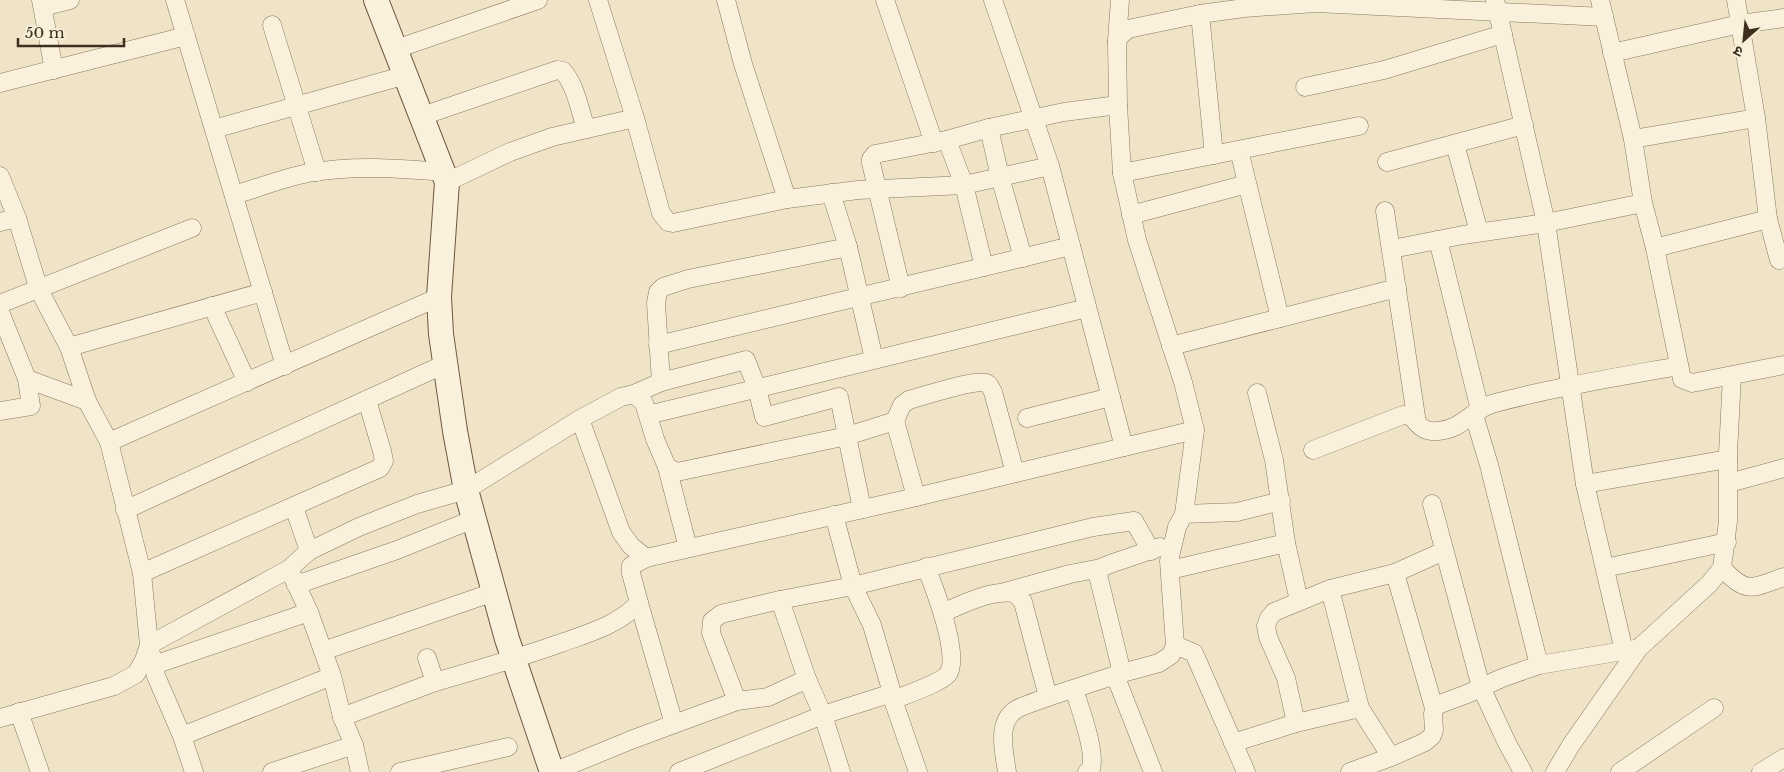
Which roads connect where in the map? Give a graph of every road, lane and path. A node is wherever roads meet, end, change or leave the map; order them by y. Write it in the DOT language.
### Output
graph roads {
  1 [pos="70,0"];
  2 [pos="175,0"];
  3 [pos="376,0"];
  4 [pos="538,0"];
  5 [pos="598,0"];
  6 [pos="726,0"];
  7 [pos="885,0"];
  8 [pos="993,0"];
  9 [pos="1120,0"];
  10 [pos="1736,0"];
  11 [pos="1316,1"];
  12 [pos="1264,3"];
  13 [pos="42,4"];
  14 [pos="1497,5"];
  15 [pos="1602,8"];
  16 [pos="1200,14"];
  17 [pos="1784,18"];
  18 [pos="1740,24"];
  19 [pos="272,25"];
  20 [pos="1503,34"];
  21 [pos="186,36"];
  22 [pos="1118,41"];
  23 [pos="396,48"];
  24 [pos="1612,53"];
  25 [pos="54,70"];
  26 [pos="406,76"];
  27 [pos="0,83"];
  28 [pos="1305,87"];
  29 [pos="1118,105"];
  30 [pos="297,107"];
  31 [pos="422,116"];
  32 [pos="635,118"];
  33 [pos="1035,118"];
  34 [pos="1756,118"];
  35 [pos="1524,125"];
  36 [pos="1359,126"];
  37 [pos="988,128"];
  38 [pos="214,129"];
  39 [pos="586,129"];
  40 [pos="1633,139"];
  41 [pos="940,142"];
  42 [pos="1455,144"];
  43 [pos="1239,150"];
  44 [pos="1214,155"];
  45 [pos="1388,162"];
  46 [pos="1050,166"];
  47 [pos="317,172"];
  48 [pos="1122,173"];
  49 [pos="0,176"];
  50 [pos="445,177"];
  51 [pos="1000,177"];
  52 [pos="1247,184"];
  53 [pos="964,185"];
  54 [pos="876,189"];
  55 [pos="831,193"];
  56 [pos="234,195"];
  57 [pos="787,199"];
  58 [pos="1643,203"];
  59 [pos="1386,211"];
  60 [pos="1131,215"];
  61 [pos="17,218"];
  62 [pos="1768,219"];
  63 [pos="0,222"];
  64 [pos="1546,223"];
  65 [pos="192,228"];
  66 [pos="1479,232"];
  67 [pos="1438,240"];
  68 [pos="1071,246"];
  69 [pos="848,247"];
  70 [pos="1656,248"];
  71 [pos="1392,249"];
  72 [pos="1023,258"];
  73 [pos="1779,260"];
  74 [pos="984,267"];
  75 [pos="900,288"];
  76 [pos="1397,288"];
  77 [pos="39,290"];
  78 [pos="263,292"];
  79 [pos="439,297"];
  80 [pos="860,298"];
  81 [pos="0,304"];
  82 [pos="212,306"];
  83 [pos="1087,308"];
  84 [pos="0,312"];
  85 [pos="1280,318"];
  86 [pos="658,345"];
  87 [pos="1171,346"];
  88 [pos="69,347"];
  89 [pos="874,359"];
  90 [pos="445,364"];
  91 [pos="1784,365"];
  92 [pos="285,366"];
  93 [pos="1680,366"];
  94 [pos="1732,376"];
  95 [pos="27,379"];
  96 [pos="247,382"];
  97 [pos="661,382"];
  98 [pos="1569,385"];
  99 [pos="757,388"];
  100 [pos="1257,393"];
  101 [pos="634,394"];
  102 [pos="1111,397"];
  103 [pos="367,400"];
  104 [pos="86,401"];
  105 [pos="0,411"];
  106 [pos="1477,413"];
  107 [pos="648,414"];
  108 [pos="1027,418"];
  109 [pos="580,419"];
  110 [pos="895,421"];
  111 [pos="1417,423"];
  112 [pos="1195,430"];
  113 [pos="847,436"];
  114 [pos="109,442"];
  115 [pos="1124,447"];
  116 [pos="1312,450"];
  117 [pos="1728,459"];
  118 [pos="667,467"];
  119 [pos="1784,468"];
  120 [pos="1015,473"];
  121 [pos="1729,483"];
  122 [pos="1585,484"];
  123 [pos="466,490"];
  124 [pos="916,497"];
  125 [pos="1281,502"];
  126 [pos="1432,504"];
  127 [pos="294,506"];
  128 [pos="862,509"];
  129 [pos="125,510"];
  130 [pos="1184,514"];
  131 [pos="834,515"];
  132 [pos="474,519"];
  133 [pos="1727,542"];
  134 [pos="1173,543"];
  135 [pos="1286,543"];
  136 [pos="688,548"];
  137 [pos="309,551"];
  138 [pos="1151,551"];
  139 [pos="1444,551"];
  140 [pos="646,558"];
  141 [pos="926,567"];
  142 [pos="289,568"];
  143 [pos="1101,568"];
  144 [pos="1605,568"];
  145 [pos="1722,568"];
  146 [pos="1170,570"];
  147 [pos="142,573"];
  148 [pos="1395,573"];
  149 [pos="1784,577"];
  150 [pos="296,585"];
  151 [pos="852,586"];
  152 [pos="1330,589"];
  153 [pos="494,592"];
  154 [pos="1005,592"];
  155 [pos="780,600"];
  156 [pos="1299,601"];
  157 [pos="639,603"];
  158 [pos="309,612"];
  159 [pos="944,612"];
  160 [pos="149,645"];
  161 [pos="1175,645"];
  162 [pos="1632,649"];
  163 [pos="323,651"];
  164 [pos="427,658"];
  165 [pos="514,660"];
  166 [pos="1539,665"];
  167 [pos="155,670"];
  168 [pos="136,674"];
  169 [pos="1118,674"];
  170 [pos="332,676"];
  171 [pos="806,679"];
  172 [pos="435,682"];
  173 [pos="1481,687"];
  174 [pos="1074,689"];
  175 [pos="892,697"];
  176 [pos="1048,698"];
  177 [pos="737,702"];
  178 [pos="1360,708"];
  179 [pos="1434,708"];
  180 [pos="1714,708"];
  181 [pos="19,712"];
  182 [pos="823,715"];
  183 [pos="342,717"];
  184 [pos="0,718"];
  185 [pos="1296,723"];
  186 [pos="674,724"];
  187 [pos="182,736"];
  188 [pos="1233,743"];
  189 [pos="354,745"];
  190 [pos="508,747"];
  191 [pos="1391,757"];
  192 [pos="1784,758"];
  193 [pos="40,772"];
  194 [pos="194,772"];
  195 [pos="272,772"];
  196 [pos="360,772"];
  197 [pos="400,772"];
  198 [pos="552,772"];
  199 [pos="679,772"];
  200 [pos="841,772"];
  201 [pos="918,772"];
  202 [pos="1007,772"];
  203 [pos="1087,772"];
  204 [pos="1153,772"];
  205 [pos="1246,772"];
  206 [pos="1350,772"];
  207 [pos="1523,772"];
  208 [pos="1555,772"];
  209 [pos="1620,772"];
  210 [pos="1761,772"];
  1 -- 13 [label="street"];
  2 -- 21 [label="street"];
  3 -- 23 [label="street"];
  4 -- 23 [label="street"];
  5 -- 32 [label="street"];
  6 -- 57 [label="street"];
  7 -- 41 [label="street"];
  8 -- 33 [label="street"];
  9 -- 22 [label="street"];
  10 -- 18 [label="street"];
  11 -- 12 [label="street"];
  11 -- 14 [label="street"];
  12 -- 16 [label="street"];
  13 -- 25 [label="street"];
  14 -- 15 [label="street"];
  14 -- 20 [label="street"];
  15 -- 24 [label="street"];
  16 -- 22 [label="street"];
  16 -- 44 [label="street"];
  17 -- 18 [label="street"];
  18 -- 24 [label="street"];
  18 -- 34 [label="street"];
  19 -- 30 [label="street"];
  20 -- 28 [label="street"];
  20 -- 35 [label="street"];
  21 -- 25 [label="street"];
  21 -- 38 [label="street"];
  22 -- 29 [label="street"];
  23 -- 26 [label="street"];
  24 -- 40 [label="street"];
  25 -- 27 [label="street"];
  26 -- 30 [label="street"];
  26 -- 31 [label="street"];
  29 -- 33 [label="street"];
  29 -- 48 [label="street"];
  30 -- 38 [label="street"];
  30 -- 47 [label="street"];
  31 -- 39 [label="street"];
  31 -- 50 [label="street"];
  32 -- 39 [label="street"];
  32 -- 57 [label="street"];
  33 -- 37 [label="street"];
  33 -- 46 [label="street"];
  34 -- 40 [label="street"];
  34 -- 62 [label="street"];
  35 -- 42 [label="street"];
  35 -- 64 [label="street"];
  36 -- 43 [label="street"];
  37 -- 41 [label="street"];
  37 -- 51 [label="street"];
  38 -- 56 [label="street"];
  39 -- 50 [label="street"];
  40 -- 58 [label="street"];
  41 -- 53 [label="street"];
  41 -- 54 [label="street"];
  42 -- 45 [label="street"];
  42 -- 66 [label="street"];
  43 -- 44 [label="street"];
  43 -- 52 [label="street"];
  44 -- 48 [label="street"];
  46 -- 51 [label="street"];
  46 -- 68 [label="street"];
  47 -- 50 [label="street"];
  47 -- 56 [label="street"];
  48 -- 60 [label="street"];
  49 -- 61 [label="street"];
  50 -- 79 [label="street"];
  51 -- 53 [label="street"];
  51 -- 72 [label="street"];
  52 -- 60 [label="street"];
  52 -- 85 [label="street"];
  53 -- 54 [label="street"];
  53 -- 74 [label="street"];
  54 -- 55 [label="street"];
  54 -- 75 [label="street"];
  55 -- 57 [label="street"];
  55 -- 69 [label="street"];
  56 -- 78 [label="street"];
  58 -- 64 [label="street"];
  58 -- 70 [label="street"];
  59 -- 71 [label="street"];
  60 -- 87 [label="street"];
  61 -- 63 [label="street"];
  61 -- 77 [label="street"];
  62 -- 70 [label="street"];
  62 -- 73 [label="street"];
  64 -- 66 [label="street"];
  64 -- 98 [label="street"];
  65 -- 77 [label="street"];
  66 -- 67 [label="street"];
  67 -- 71 [label="street"];
  67 -- 106 [label="street"];
  68 -- 72 [label="street"];
  68 -- 83 [label="street"];
  69 -- 80 [label="street"];
  69 -- 86 [label="street"];
  70 -- 93 [label="street"];
  71 -- 76 [label="street"];
  72 -- 74 [label="street"];
  74 -- 75 [label="street"];
  75 -- 80 [label="street"];
  76 -- 85 [label="street"];
  76 -- 111 [label="street"];
  77 -- 81 [label="street"];
  77 -- 88 [label="street"];
  78 -- 82 [label="street"];
  78 -- 92 [label="street"];
  79 -- 90 [label="street"];
  79 -- 92 [label="street"];
  80 -- 86 [label="street"];
  80 -- 89 [label="street"];
  82 -- 88 [label="street"];
  82 -- 96 [label="street"];
  83 -- 89 [label="street"];
  83 -- 102 [label="street"];
  84 -- 95 [label="street"];
  85 -- 87 [label="street"];
  86 -- 97 [label="street"];
  87 -- 112 [label="street"];
  88 -- 104 [label="street"];
  89 -- 99 [label="street"];
  90 -- 103 [label="street"];
  90 -- 123 [label="street"];
  91 -- 94 [label="street"];
  92 -- 96 [label="street"];
  93 -- 94 [label="street"];
  93 -- 98 [label="street"];
  94 -- 117 [label="street"];
  95 -- 104 [label="street"];
  95 -- 105 [label="street"];
  96 -- 114 [label="street"];
  97 -- 99 [label="street"];
  97 -- 101 [label="street"];
  98 -- 106 [label="street"];
  98 -- 122 [label="street"];
  99 -- 107 [label="street"];
  99 -- 113 [label="street"];
  100 -- 125 [label="street"];
  101 -- 107 [label="street"];
  101 -- 109 [label="street"];
  102 -- 108 [label="street"];
  102 -- 115 [label="street"];
  103 -- 127 [label="street"];
  103 -- 129 [label="street"];
  104 -- 114 [label="street"];
  106 -- 111 [label="street"];
  106 -- 166 [label="street"];
  107 -- 118 [label="street"];
  109 -- 123 [label="street"];
  109 -- 140 [label="street"];
  110 -- 113 [label="street"];
  110 -- 120 [label="street"];
  110 -- 124 [label="street"];
  111 -- 116 [label="street"];
  112 -- 115 [label="street"];
  112 -- 130 [label="street"];
  113 -- 118 [label="street"];
  113 -- 128 [label="street"];
  114 -- 129 [label="street"];
  115 -- 120 [label="street"];
  117 -- 121 [label="street"];
  117 -- 122 [label="street"];
  118 -- 136 [label="street"];
  119 -- 121 [label="street"];
  120 -- 124 [label="street"];
  121 -- 133 [label="street"];
  122 -- 144 [label="street"];
  123 -- 132 [label="street"];
  123 -- 137 [label="street"];
  124 -- 128 [label="street"];
  125 -- 130 [label="street"];
  125 -- 135 [label="street"];
  126 -- 139 [label="street"];
  127 -- 137 [label="street"];
  127 -- 147 [label="street"];
  128 -- 131 [label="street"];
  129 -- 147 [label="street"];
  130 -- 134 [label="street"];
  131 -- 136 [label="street"];
  131 -- 151 [label="street"];
  132 -- 150 [label="street"];
  132 -- 153 [label="street"];
  133 -- 144 [label="street"];
  133 -- 145 [label="street"];
  134 -- 138 [label="street"];
  134 -- 146 [label="street"];
  135 -- 146 [label="street"];
  135 -- 156 [label="street"];
  136 -- 140 [label="street"];
  137 -- 142 [label="street"];
  138 -- 141 [label="street"];
  138 -- 143 [label="street"];
  139 -- 148 [label="street"];
  139 -- 173 [label="street"];
  140 -- 157 [label="street"];
  141 -- 151 [label="street"];
  141 -- 159 [label="street"];
  142 -- 150 [label="street"];
  142 -- 160 [label="street"];
  143 -- 154 [label="street"];
  143 -- 169 [label="street"];
  144 -- 162 [label="street"];
  145 -- 149 [label="street"];
  145 -- 162 [label="street"];
  146 -- 161 [label="street"];
  147 -- 160 [label="street"];
  148 -- 152 [label="street"];
  148 -- 179 [label="street"];
  150 -- 158 [label="street"];
  151 -- 155 [label="street"];
  151 -- 175 [label="street"];
  152 -- 156 [label="street"];
  152 -- 178 [label="street"];
  153 -- 163 [label="street"];
  153 -- 165 [label="street"];
  154 -- 159 [label="street"];
  154 -- 176 [label="street"];
  155 -- 171 [label="street"];
  155 -- 177 [label="street"];
  156 -- 185 [label="street"];
  157 -- 165 [label="street"];
  157 -- 186 [label="street"];
  158 -- 163 [label="street"];
  158 -- 167 [label="street"];
  159 -- 175 [label="street"];
  160 -- 167 [label="street"];
  160 -- 168 [label="street"];
  161 -- 169 [label="street"];
  161 -- 188 [label="street"];
  162 -- 166 [label="street"];
  162 -- 208 [label="street"];
  163 -- 170 [label="street"];
  164 -- 172 [label="street"];
  165 -- 172 [label="street"];
  165 -- 198 [label="street"];
  166 -- 173 [label="street"];
  167 -- 168 [label="street"];
  167 -- 187 [label="street"];
  168 -- 181 [label="street"];
  169 -- 174 [label="street"];
  169 -- 204 [label="street"];
  170 -- 183 [label="street"];
  170 -- 187 [label="street"];
  171 -- 177 [label="street"];
  171 -- 182 [label="street"];
  172 -- 183 [label="street"];
  173 -- 179 [label="street"];
  173 -- 207 [label="street"];
  174 -- 176 [label="street"];
  174 -- 203 [label="street"];
  175 -- 182 [label="street"];
  175 -- 201 [label="street"];
  176 -- 202 [label="street"];
  177 -- 186 [label="street"];
  178 -- 185 [label="street"];
  178 -- 191 [label="street"];
  179 -- 191 [label="street"];
  180 -- 209 [label="street"];
  181 -- 184 [label="street"];
  181 -- 193 [label="street"];
  182 -- 199 [label="street"];
  182 -- 200 [label="street"];
  183 -- 189 [label="street"];
  185 -- 188 [label="street"];
  186 -- 198 [label="street"];
  187 -- 194 [label="street"];
  188 -- 205 [label="street"];
  189 -- 195 [label="street"];
  189 -- 196 [label="street"];
  190 -- 197 [label="street"];
  191 -- 206 [label="street"];
  192 -- 210 [label="street"];
}
